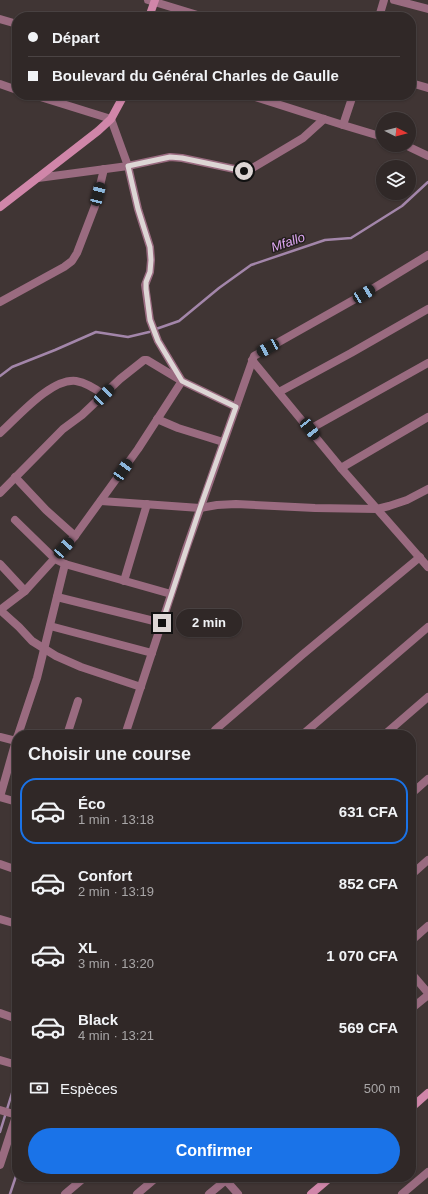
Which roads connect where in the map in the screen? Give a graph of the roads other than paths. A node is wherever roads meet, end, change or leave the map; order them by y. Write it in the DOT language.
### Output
graph roads {
  1 [pos="384,0"];
  2 [pos="394,0"];
  3 [pos="152,1"];
  4 [pos="428,9"];
  5 [pos="151,12"];
  6 [pos="188,12"];
  7 [pos="380,12"];
  8 [pos="0,19"];
  9 [pos="12,23"];
  10 [pos="0,84"];
  11 [pos="416,84"];
  12 [pos="12,88"];
  13 [pos="428,88"];
  14 [pos="50,100"];
  15 [pos="121,100"];
  16 [pos="265,100"];
  17 [pos="351,100"];
  18 [pos="111,119"];
  19 [pos="324,119"];
  20 [pos="343,125"];
  21 [pos="376,135"];
  22 [pos="416,150"];
  23 [pos="428,156"];
  24 [pos="128,166"];
  25 [pos="104,169"];
  26 [pos="38,178"];
  27 [pos="0,207"];
  28 [pos="428,255"];
  29 [pos="0,302"];
  30 [pos="428,309"];
  31 [pos="253,358"];
  32 [pos="428,362"];
  33 [pos="182,381"];
  34 [pos="279,392"];
  35 [pos="104,395"];
  36 [pos="236,407"];
  37 [pos="428,417"];
  38 [pos="157,419"];
  39 [pos="310,429"];
  40 [pos="0,432"];
  41 [pos="222,442"];
  42 [pos="341,468"];
  43 [pos="16,477"];
  44 [pos="428,489"];
  45 [pos="0,493"];
  46 [pos="101,501"];
  47 [pos="147,504"];
  48 [pos="200,508"];
  49 [pos="377,509"];
  50 [pos="15,520"];
  51 [pos="75,536"];
  52 [pos="420,558"];
  53 [pos="55,559"];
  54 [pos="0,564"];
  55 [pos="65,564"];
  56 [pos="428,567"];
  57 [pos="124,581"];
  58 [pos="25,591"];
  59 [pos="171,594"];
  60 [pos="57,597"];
  61 [pos="0,610"];
  62 [pos="162,623"];
  63 [pos="50,626"];
  64 [pos="428,627"];
  65 [pos="45,649"];
  66 [pos="152,653"];
  67 [pos="141,687"];
  68 [pos="428,696"];
  69 [pos="78,701"];
  70 [pos="20,730"];
  71 [pos="69,730"];
  72 [pos="127,730"];
  73 [pos="215,730"];
  74 [pos="308,730"];
  75 [pos="390,730"];
  76 [pos="0,737"];
  77 [pos="12,738"];
  78 [pos="12,755"];
  79 [pos="428,779"];
  80 [pos="416,790"];
  81 [pos="0,797"];
  82 [pos="12,801"];
  83 [pos="428,860"];
  84 [pos="0,864"];
  85 [pos="12,868"];
  86 [pos="416,871"];
  87 [pos="0,919"];
  88 [pos="12,923"];
  89 [pos="428,926"];
  90 [pos="416,937"];
  91 [pos="416,979"];
  92 [pos="428,994"];
  93 [pos="416,1005"];
  94 [pos="0,1013"];
  95 [pos="12,1017"];
  96 [pos="0,1060"];
  97 [pos="12,1064"];
  98 [pos="428,1093"];
  99 [pos="416,1104"];
  100 [pos="0,1110"];
  101 [pos="12,1113"];
  102 [pos="12,1128"];
  103 [pos="1,1159"];
  104 [pos="428,1172"];
  105 [pos="79,1182"];
  106 [pos="151,1182"];
  107 [pos="221,1182"];
  108 [pos="228,1182"];
  109 [pos="325,1182"];
  110 [pos="65,1194"];
  111 [pos="137,1194"];
  112 [pos="209,1194"];
  113 [pos="238,1194"];
  114 [pos="311,1194"];
  115 [pos="402,1194"];
  1 -- 7 [label="street"];
  2 -- 4 [label="street"];
  3 -- 5 [label="street"];
  3 -- 6 [label="street"];
  8 -- 9 [label="street"];
  10 -- 12 [label="street"];
  11 -- 13 [label="street"];
  14 -- 18 [label="street"];
  15 -- 18 [label="street"];
  16 -- 19 [label="street"];
  17 -- 20 [label="street"];
  18 -- 24 [label="street"];
  18 -- 26 [label="street"];
  19 -- 20 [label="street"];
  19 -- 24 [label="street"];
  20 -- 21 [label="street"];
  22 -- 23 [label="street"];
  24 -- 25 [label="street"];
  24 -- 33 [label="street"];
  25 -- 26 [label="street"];
  25 -- 29 [label="street"];
  26 -- 27 [label="street"];
  28 -- 31 [label="street"];
  30 -- 34 [label="street"];
  31 -- 34 [label="street"];
  31 -- 36 [label="street"];
  32 -- 39 [label="street"];
  33 -- 35 [label="street"];
  33 -- 36 [label="street"];
  33 -- 38 [label="street"];
  34 -- 39 [label="street"];
  35 -- 40 [label="street"];
  35 -- 43 [label="street"];
  36 -- 41 [label="street"];
  37 -- 42 [label="street"];
  38 -- 41 [label="street"];
  38 -- 46 [label="street"];
  39 -- 42 [label="street"];
  41 -- 48 [label="street"];
  42 -- 49 [label="street"];
  43 -- 45 [label="street"];
  43 -- 51 [label="street"];
  44 -- 49 [label="street"];
  46 -- 47 [label="street"];
  46 -- 51 [label="street"];
  47 -- 48 [label="street"];
  47 -- 57 [label="street"];
  48 -- 49 [label="street"];
  48 -- 59 [label="street"];
  49 -- 52 [label="street"];
  50 -- 53 [label="street"];
  51 -- 53 [label="street"];
  52 -- 56 [label="street"];
  52 -- 73 [label="street"];
  53 -- 55 [label="street"];
  53 -- 58 [label="street"];
  54 -- 58 [label="street"];
  55 -- 57 [label="street"];
  55 -- 60 [label="street"];
  57 -- 59 [label="street"];
  58 -- 61 [label="street"];
  59 -- 62 [label="street"];
  60 -- 62 [label="street"];
  60 -- 63 [label="street"];
  61 -- 65 [label="street"];
  62 -- 66 [label="street"];
  63 -- 65 [label="street"];
  63 -- 66 [label="street"];
  64 -- 74 [label="street"];
  65 -- 67 [label="street"];
  65 -- 70 [label="street"];
  66 -- 67 [label="street"];
  67 -- 72 [label="street"];
  68 -- 75 [label="street"];
  69 -- 71 [label="street"];
  76 -- 77 [label="street"];
  78 -- 81 [label="street"];
  79 -- 80 [label="street"];
  81 -- 82 [label="street"];
  83 -- 86 [label="street"];
  84 -- 85 [label="street"];
  87 -- 88 [label="street"];
  89 -- 90 [label="street"];
  91 -- 92 [label="street"];
  92 -- 93 [label="street"];
  94 -- 95 [label="street"];
  96 -- 97 [label="street"];
  98 -- 99 [label="street"];
  100 -- 101 [label="street"];
  102 -- 103 [label="street"];
  104 -- 115 [label="street"];
  105 -- 110 [label="street"];
  106 -- 111 [label="street"];
  107 -- 112 [label="street"];
  108 -- 113 [label="street"];
  109 -- 114 [label="street"];
}
